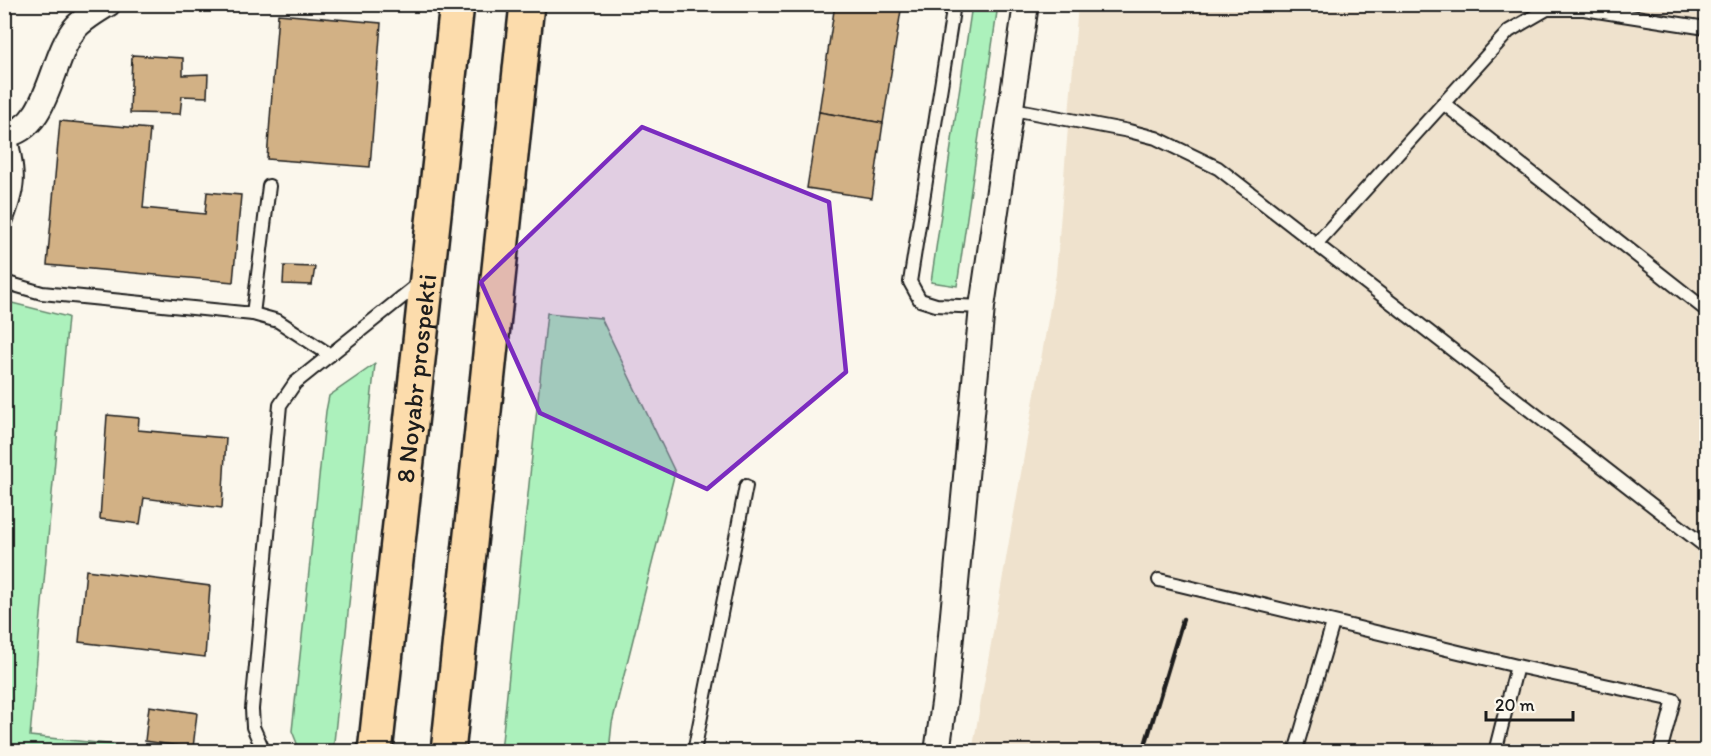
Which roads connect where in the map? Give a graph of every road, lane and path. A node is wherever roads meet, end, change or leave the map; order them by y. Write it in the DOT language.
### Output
graph roads {
  1 [pos="108,4"];
  2 [pos="457,4"];
  3 [pos="527,4"];
  4 [pos="954,4"];
  5 [pos="1026,4"];
  6 [pos="1707,28"];
  7 [pos="1443,103"];
  8 [pos="1013,109"];
  9 [pos="7,135"];
  10 [pos="269,186"];
  11 [pos="4,227"];
  12 [pos="1316,244"];
  13 [pos="428,275"];
  14 [pos="4,282"];
  15 [pos="982,307"];
  16 [pos="1707,309"];
  17 [pos="253,314"];
  18 [pos="330,355"];
  19 [pos="746,486"];
  20 [pos="1707,547"];
  21 [pos="1159,580"];
  22 [pos="1332,623"];
  23 [pos="1517,666"];
  24 [pos="264,752"];
  25 [pos="375,752"];
  26 [pos="448,752"];
  27 [pos="694,752"];
  28 [pos="936,752"];
  29 [pos="1295,752"];
  30 [pos="1495,752"];
  31 [pos="1660,752"];
  1 -- 9 [label="street"];
  2 -- 13 [label="highway, 8 Noyabr prospekti"];
  3 -- 26 [label="highway"];
  4 -- 15 [label="lane"];
  5 -- 8 [label="street"];
  6 -- 7 [label="lane"];
  7 -- 12 [label="lane"];
  7 -- 16 [label="lane"];
  8 -- 12 [label="lane"];
  8 -- 15 [label="street"];
  9 -- 11 [label="lane"];
  10 -- 17 [label="lane"];
  12 -- 20 [label="lane"];
  13 -- 18 [label="lane"];
  13 -- 25 [label="highway, 8 Noyabr prospekti"];
  14 -- 17 [label="lane"];
  15 -- 28 [label="street"];
  17 -- 18 [label="lane"];
  18 -- 24 [label="lane"];
  19 -- 27 [label="lane"];
  21 -- 22 [label="lane"];
  22 -- 23 [label="lane"];
  22 -- 29 [label="lane"];
  23 -- 30 [label="lane"];
  23 -- 31 [label="lane"];
}
